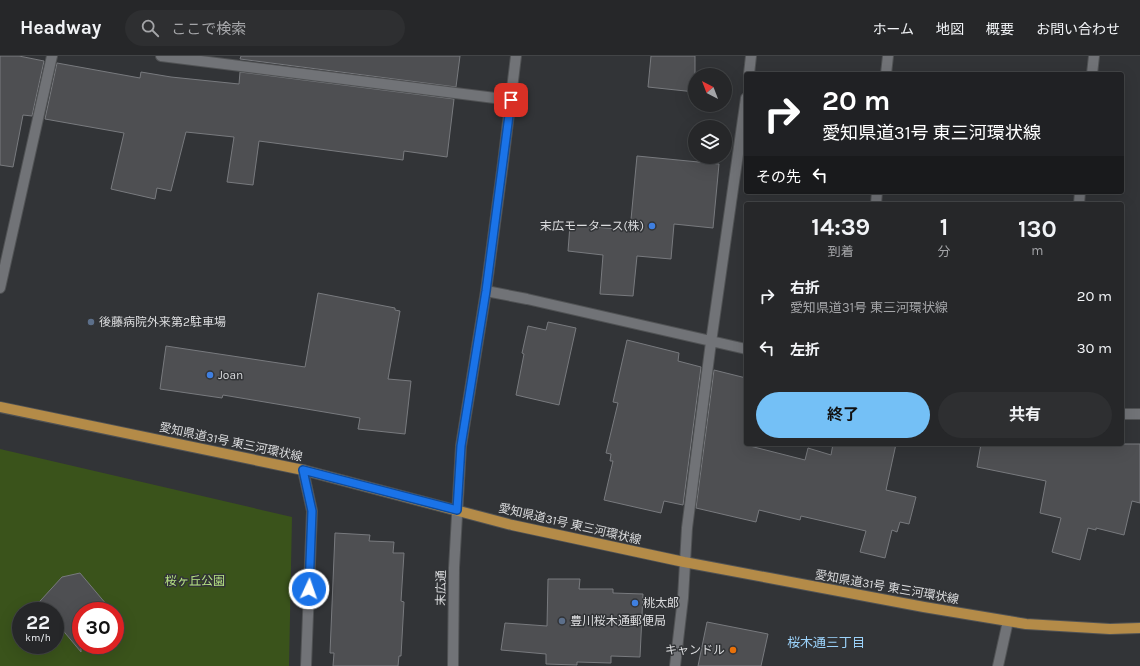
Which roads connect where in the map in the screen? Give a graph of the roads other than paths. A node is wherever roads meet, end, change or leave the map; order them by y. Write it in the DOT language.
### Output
graph roads {
  1 [pos="52,56"];
  2 [pos="161,56"];
  3 [pos="516,56"];
  4 [pos="751,56"];
  5 [pos="888,56"];
  6 [pos="1094,56"];
  7 [pos="749,72"];
  8 [pos="886,72"];
  9 [pos="1092,72"];
  10 [pos="511,100"];
  11 [pos="744,112"];
  12 [pos="0,288"];
  13 [pos="486,291"];
  14 [pos="711,342"];
  15 [pos="744,349"];
  16 [pos="0,407"];
  17 [pos="1124,414"];
  18 [pos="1140,414"];
  19 [pos="303,470"];
  20 [pos="457,510"];
  21 [pos="684,562"];
  22 [pos="1008,621"];
  23 [pos="1140,628"];
  24 [pos="306,666"];
  25 [pos="453,666"];
  26 [pos="675,666"];
  27 [pos="998,666"];
  1 -- 12 [label="street"];
  2 -- 10 [label="street"];
  3 -- 10 [label="street, 末広通"];
  4 -- 7 [label="street"];
  5 -- 8 [label="street"];
  6 -- 9 [label="street"];
  10 -- 13 [label="street, 末広通"];
  11 -- 14 [label="street"];
  13 -- 14 [label="street"];
  13 -- 20 [label="street, 末広通"];
  14 -- 15 [label="street"];
  14 -- 21 [label="street"];
  16 -- 19 [label="main road, 愛知県道31号 東三河環状線"];
  17 -- 18 [label="street"];
  19 -- 20 [label="main road, 愛知県道31号 東三河環状線"];
  19 -- 24 [label="street"];
  20 -- 21 [label="main road, 愛知県道31号 東三河環状線"];
  20 -- 25 [label="street, 末広通"];
  21 -- 22 [label="main road, 愛知県道31号 東三河環状線"];
  21 -- 26 [label="street"];
  22 -- 23 [label="main road, 愛知県道31号 東三河環状線"];
  22 -- 27 [label="street"];
}
